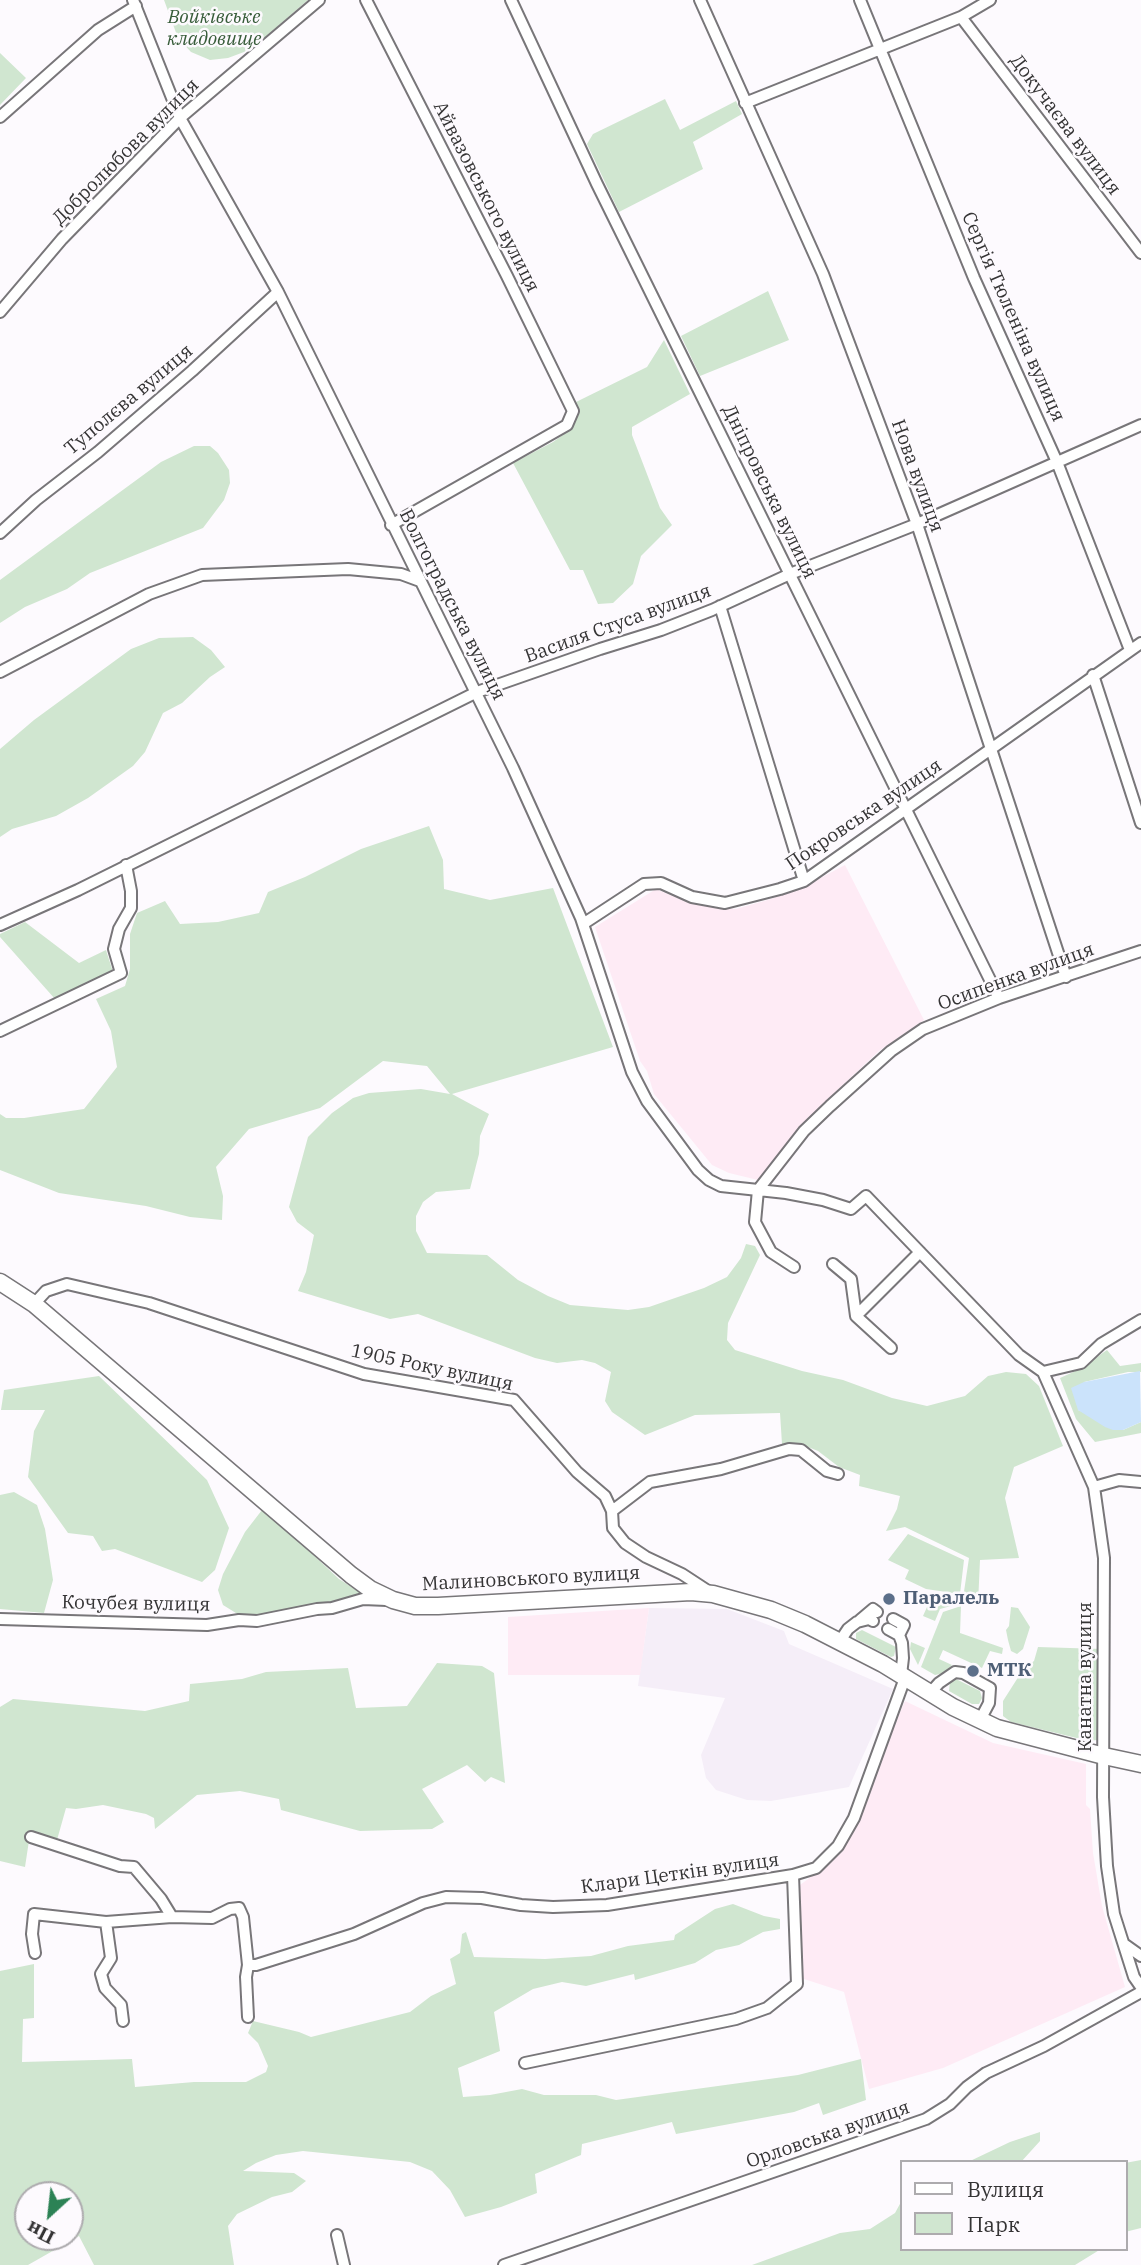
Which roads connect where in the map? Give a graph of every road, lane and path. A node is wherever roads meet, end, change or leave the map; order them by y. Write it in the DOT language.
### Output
graph roads {
  1 [pos="319,0"];
  2 [pos="366,0"];
  3 [pos="511,0"];
  4 [pos="700,0"];
  5 [pos="860,0"];
  6 [pos="990,0"];
  7 [pos="134,3"];
  8 [pos="961,17"];
  9 [pos="881,50"];
  10 [pos="745,103"];
  11 [pos="0,117"];
  12 [pos="180,118"];
  13 [pos="1141,253"];
  14 [pos="278,292"];
  15 [pos="0,312"];
  16 [pos="1141,425"];
  17 [pos="1057,461"];
  18 [pos="917,524"];
  19 [pos="391,525"];
  20 [pos="0,533"];
  21 [pos="790,574"];
  22 [pos="421,581"];
  23 [pos="720,607"];
  24 [pos="1141,643"];
  25 [pos="1130,650"];
  26 [pos="0,672"];
  27 [pos="1093,676"];
  28 [pos="477,692"];
  29 [pos="990,749"];
  30 [pos="907,807"];
  31 [pos="1141,823"];
  32 [pos="126,865"];
  33 [pos="804,881"];
  34 [pos="583,923"];
  35 [pos="0,925"];
  36 [pos="1141,951"];
  37 [pos="1066,977"];
  38 [pos="999,998"];
  39 [pos="0,1031"];
  40 [pos="758,1190"];
  41 [pos="920,1252"];
  42 [pos="833,1264"];
  43 [pos="794,1267"];
  44 [pos="0,1283"];
  45 [pos="34,1304"];
  46 [pos="856,1316"];
  47 [pos="1141,1320"];
  48 [pos="891,1349"];
  49 [pos="1043,1372"];
  50 [pos="838,1474"];
  51 [pos="1141,1482"];
  52 [pos="1094,1487"];
  53 [pos="612,1511"];
  54 [pos="713,1594"];
  55 [pos="393,1600"];
  56 [pos="875,1616"];
  57 [pos="0,1619"];
  58 [pos="891,1624"];
  59 [pos="840,1641"];
  60 [pos="903,1677"];
  61 [pos="930,1693"];
  62 [pos="980,1720"];
  63 [pos="1104,1756"];
  64 [pos="1141,1764"];
  65 [pos="31,1837"];
  66 [pos="793,1875"];
  67 [pos="172,1917"];
  68 [pos="106,1922"];
  69 [pos="1124,1944"];
  70 [pos="35,1953"];
  71 [pos="1141,1956"];
  72 [pos="248,1965"];
  73 [pos="1141,1989"];
  74 [pos="248,2017"];
  75 [pos="123,2021"];
  76 [pos="524,2063"];
  77 [pos="337,2235"];
  78 [pos="344,2265"];
  79 [pos="504,2265"];
  1 -- 12 [label="street, Добролюбова вулиця"];
  2 -- 19 [label="street, Айвазовського вулиця"];
  3 -- 21 [label="street, Дніпровська вулиця"];
  4 -- 10 [label="street, Нова вулиця"];
  5 -- 9 [label="street, Сергія Тюленіна вулиця"];
  6 -- 8 [label="street"];
  7 -- 11 [label="street"];
  7 -- 12 [label="street, Волгоградська вулиця"];
  8 -- 9 [label="street"];
  8 -- 13 [label="street, Докучаєва вулиця"];
  9 -- 10 [label="street"];
  9 -- 17 [label="street, Сергія Тюленіна вулиця"];
  10 -- 18 [label="street, Нова вулиця"];
  12 -- 14 [label="street, Волгоградська вулиця"];
  12 -- 15 [label="street, Добролюбова вулиця"];
  14 -- 19 [label="street, Волгоградська вулиця"];
  14 -- 20 [label="street, Туполєва вулиця"];
  16 -- 17 [label="street, Василя Стуса вулиця"];
  17 -- 18 [label="street, Василя Стуса вулиця"];
  17 -- 25 [label="street, Сергія Тюленіна вулиця"];
  18 -- 21 [label="street, Василя Стуса вулиця"];
  18 -- 29 [label="street, Нова вулиця"];
  19 -- 22 [label="street, Волгоградська вулиця"];
  21 -- 23 [label="street, Василя Стуса вулиця"];
  21 -- 30 [label="street, Дніпровська вулиця"];
  22 -- 26 [label="street"];
  22 -- 28 [label="street, Волгоградська вулиця"];
  23 -- 28 [label="street, Василя Стуса вулиця"];
  23 -- 33 [label="street"];
  24 -- 25 [label="street, Покровська вулиця"];
  25 -- 27 [label="street, Покровська вулиця"];
  27 -- 29 [label="street, Покровська вулиця"];
  27 -- 31 [label="street"];
  28 -- 32 [label="street, Василя Стуса вулиця"];
  28 -- 34 [label="street, Волгоградська вулиця"];
  29 -- 30 [label="street, Покровська вулиця"];
  29 -- 37 [label="street, Нова вулиця"];
  30 -- 33 [label="street, Покровська вулиця"];
  30 -- 38 [label="street, Дніпровська вулиця"];
  32 -- 35 [label="street, Василя Стуса вулиця"];
  32 -- 39 [label="street"];
  33 -- 34 [label="street, Покровська вулиця"];
  34 -- 40 [label="street, Волгоградська вулиця"];
  36 -- 37 [label="street, Осипенка вулиця"];
  37 -- 38 [label="street, Осипенка вулиця"];
  38 -- 40 [label="street, Осипенка вулиця"];
  40 -- 41 [label="street, Канатна вулиця"];
  40 -- 43 [label="street"];
  41 -- 46 [label="street"];
  41 -- 49 [label="street, Канатна вулиця"];
  42 -- 46 [label="street"];
  44 -- 45 [label="main road, Малиновського вулиця"];
  45 -- 53 [label="street, 1905 Року вулиця"];
  45 -- 55 [label="main road, Малиновського вулиця"];
  46 -- 48 [label="street"];
  47 -- 49 [label="street"];
  49 -- 52 [label="street, Канатна вулиця"];
  50 -- 53 [label="street"];
  51 -- 52 [label="street"];
  52 -- 63 [label="street, Канатна вулиця"];
  53 -- 54 [label="street, 1905 Року вулиця"];
  54 -- 55 [label="main road, Малиновського вулиця"];
  54 -- 59 [label="main road, Малиновського вулиця"];
  55 -- 57 [label="street, Кочубея вулиця"];
  56 -- 59 [label="street"];
  58 -- 60 [label="street"];
  59 -- 60 [label="main road, Малиновського вулиця"];
  60 -- 61 [label="main road, Малиновського вулиця"];
  60 -- 66 [label="street, Клари Цеткін вулиця"];
  61 -- 62 [label="main road, Малиновського вулиця"];
  61 -- 62 [label="street"];
  62 -- 63 [label="main road, Малиновського вулиця"];
  63 -- 64 [label="main road, Малиновського вулиця"];
  63 -- 69 [label="street, Канатна вулиця"];
  65 -- 67 [label="street"];
  66 -- 72 [label="street, Клари Цеткін вулиця"];
  66 -- 76 [label="street, Клари Цеткін вулиця"];
  67 -- 68 [label="street"];
  67 -- 72 [label="street"];
  68 -- 70 [label="street"];
  68 -- 75 [label="street"];
  69 -- 71 [label="street"];
  69 -- 73 [label="street, Канатна вулиця"];
  72 -- 74 [label="street"];
  73 -- 79 [label="street, Орловська вулиця"];
  77 -- 78 [label="street"];
}
